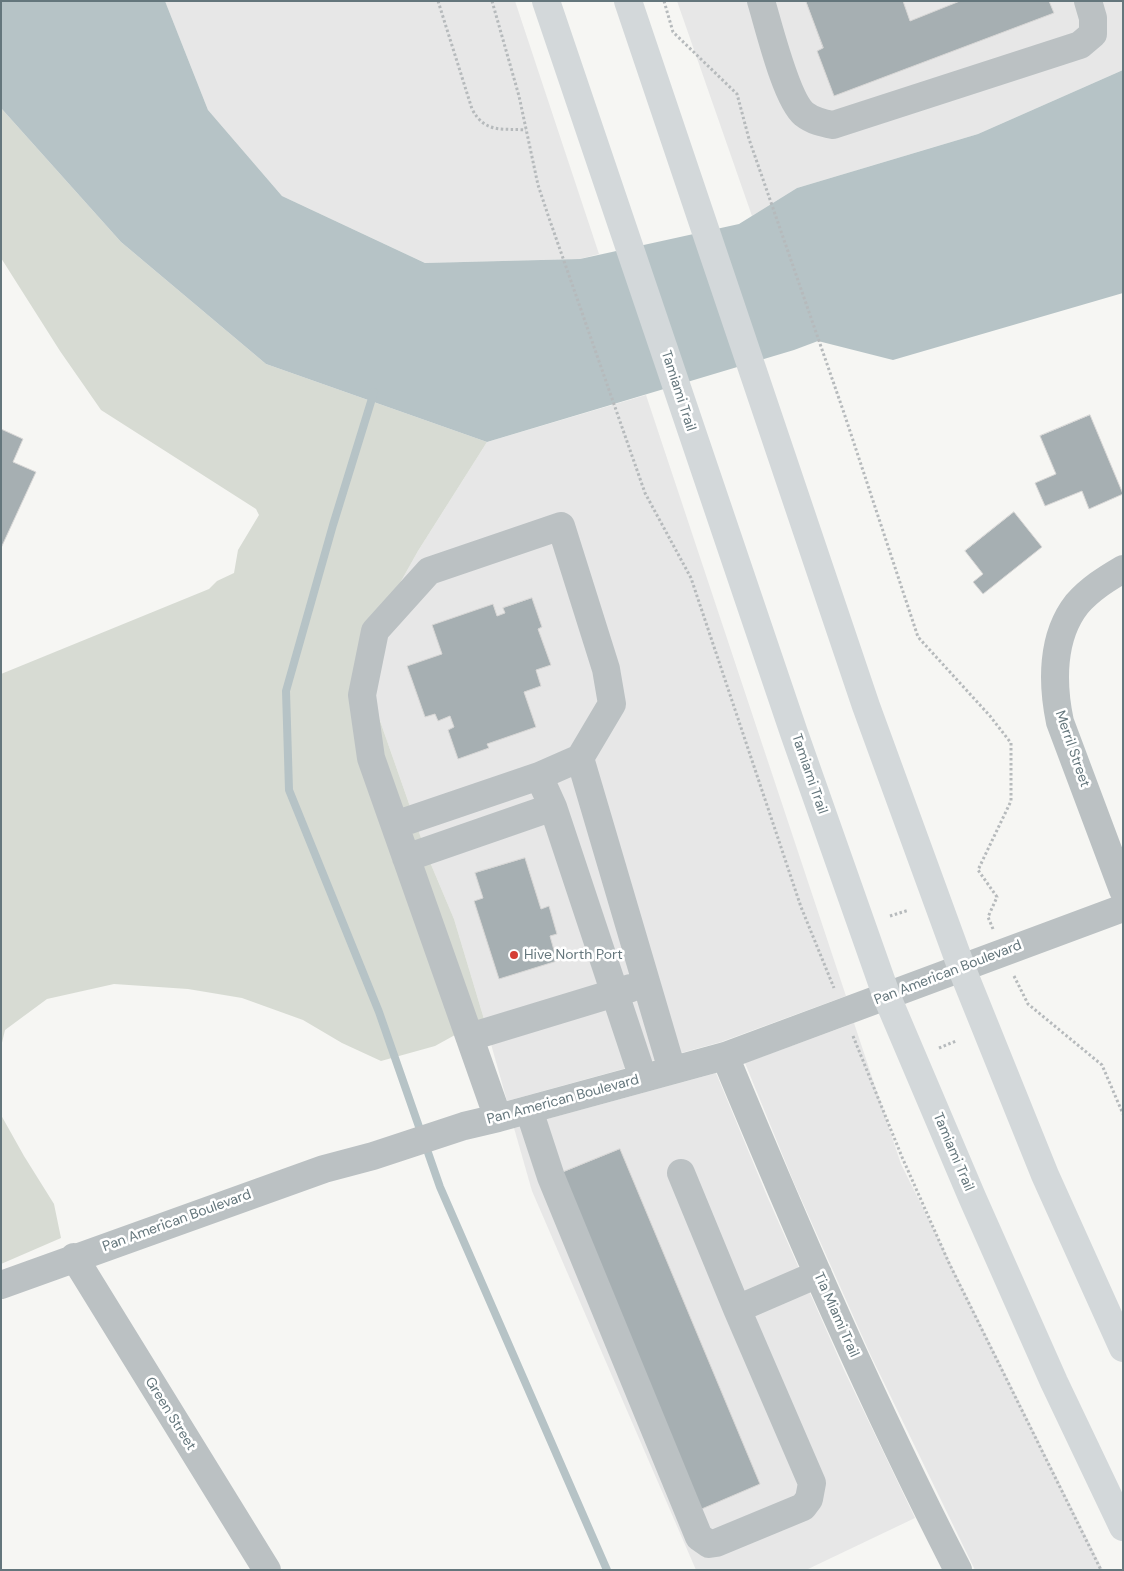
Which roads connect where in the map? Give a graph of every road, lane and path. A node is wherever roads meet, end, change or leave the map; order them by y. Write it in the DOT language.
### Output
graph roads {
  1 [pos="438,1"];
  2 [pos="492,1"];
  3 [pos="546,1"];
  4 [pos="628,1"];
  5 [pos="664,1"];
  6 [pos="762,1"];
  7 [pos="1088,1"];
  8 [pos="526,130"];
  9 [pos="645,494"];
  10 [pos="1123,569"];
  11 [pos="580,758"];
  12 [pos="539,776"];
  13 [pos="553,807"];
  14 [pos="395,825"];
  15 [pos="607,852"];
  16 [pos="406,858"];
  17 [pos="571,861"];
  18 [pos="1123,890"];
  19 [pos="1123,908"];
  20 [pos="909,910"];
  21 [pos="890,916"];
  22 [pos="1003,952"];
  23 [pos="962,969"];
  24 [pos="646,983"];
  25 [pos="613,993"];
  26 [pos="886,997"];
  27 [pos="470,1037"];
  28 [pos="956,1041"];
  29 [pos="939,1048"];
  30 [pos="725,1056"];
  31 [pos="672,1070"];
  32 [pos="642,1078"];
  33 [pos="529,1110"];
  34 [pos="1123,1114"];
  35 [pos="498,1118"];
  36 [pos="681,1173"];
  37 [pos="74,1258"];
  38 [pos="818,1274"];
  39 [pos="1,1285"];
  40 [pos="737,1309"];
  41 [pos="1123,1348"];
  42 [pos="1123,1527"];
  43 [pos="267,1570"];
  44 [pos="958,1570"];
  1 -- 8 [label="path"];
  2 -- 8 [label="path"];
  3 -- 26 [label="main road, Tamiami Trail"];
  4 -- 23 [label="main road"];
  5 -- 22 [label="path"];
  6 -- 7 [label="street"];
  8 -- 9 [label="path"];
  10 -- 18 [label="street, Merril Street"];
  11 -- 12 [label="street"];
  11 -- 14 [label="street"];
  11 -- 15 [label="street"];
  12 -- 13 [label="street"];
  12 -- 14 [label="street"];
  13 -- 16 [label="street"];
  13 -- 17 [label="street"];
  14 -- 16 [label="street"];
  15 -- 17 [label="street"];
  15 -- 24 [label="street"];
  16 -- 27 [label="street"];
  17 -- 25 [label="street"];
  19 -- 22 [label="street, Pan American Boulevard"];
  20 -- 21 [label="path"];
  22 -- 23 [label="street, Pan American Boulevard"];
  22 -- 34 [label="path"];
  23 -- 26 [label="street, Pan American Boulevard"];
  23 -- 41 [label="main road"];
  24 -- 25 [label="street"];
  24 -- 31 [label="street"];
  25 -- 27 [label="street"];
  25 -- 32 [label="street"];
  26 -- 30 [label="street, Pan American Boulevard"];
  26 -- 42 [label="main road, Tamiami Trail"];
  27 -- 35 [label="street"];
  28 -- 29 [label="path"];
  30 -- 31 [label="street, Pan American Boulevard"];
  30 -- 38 [label="street, Tia Miami Trail"];
  31 -- 32 [label="street, Pan American Boulevard"];
  32 -- 33 [label="street, Pan American Boulevard"];
  33 -- 35 [label="street, Pan American Boulevard"];
  33 -- 40 [label="street"];
  35 -- 37 [label="street, Pan American Boulevard"];
  36 -- 40 [label="street"];
  37 -- 39 [label="street, Pan American Boulevard"];
  37 -- 43 [label="street, Green Street"];
  38 -- 40 [label="street"];
  38 -- 44 [label="street, Tia Miami Trail"];
}
